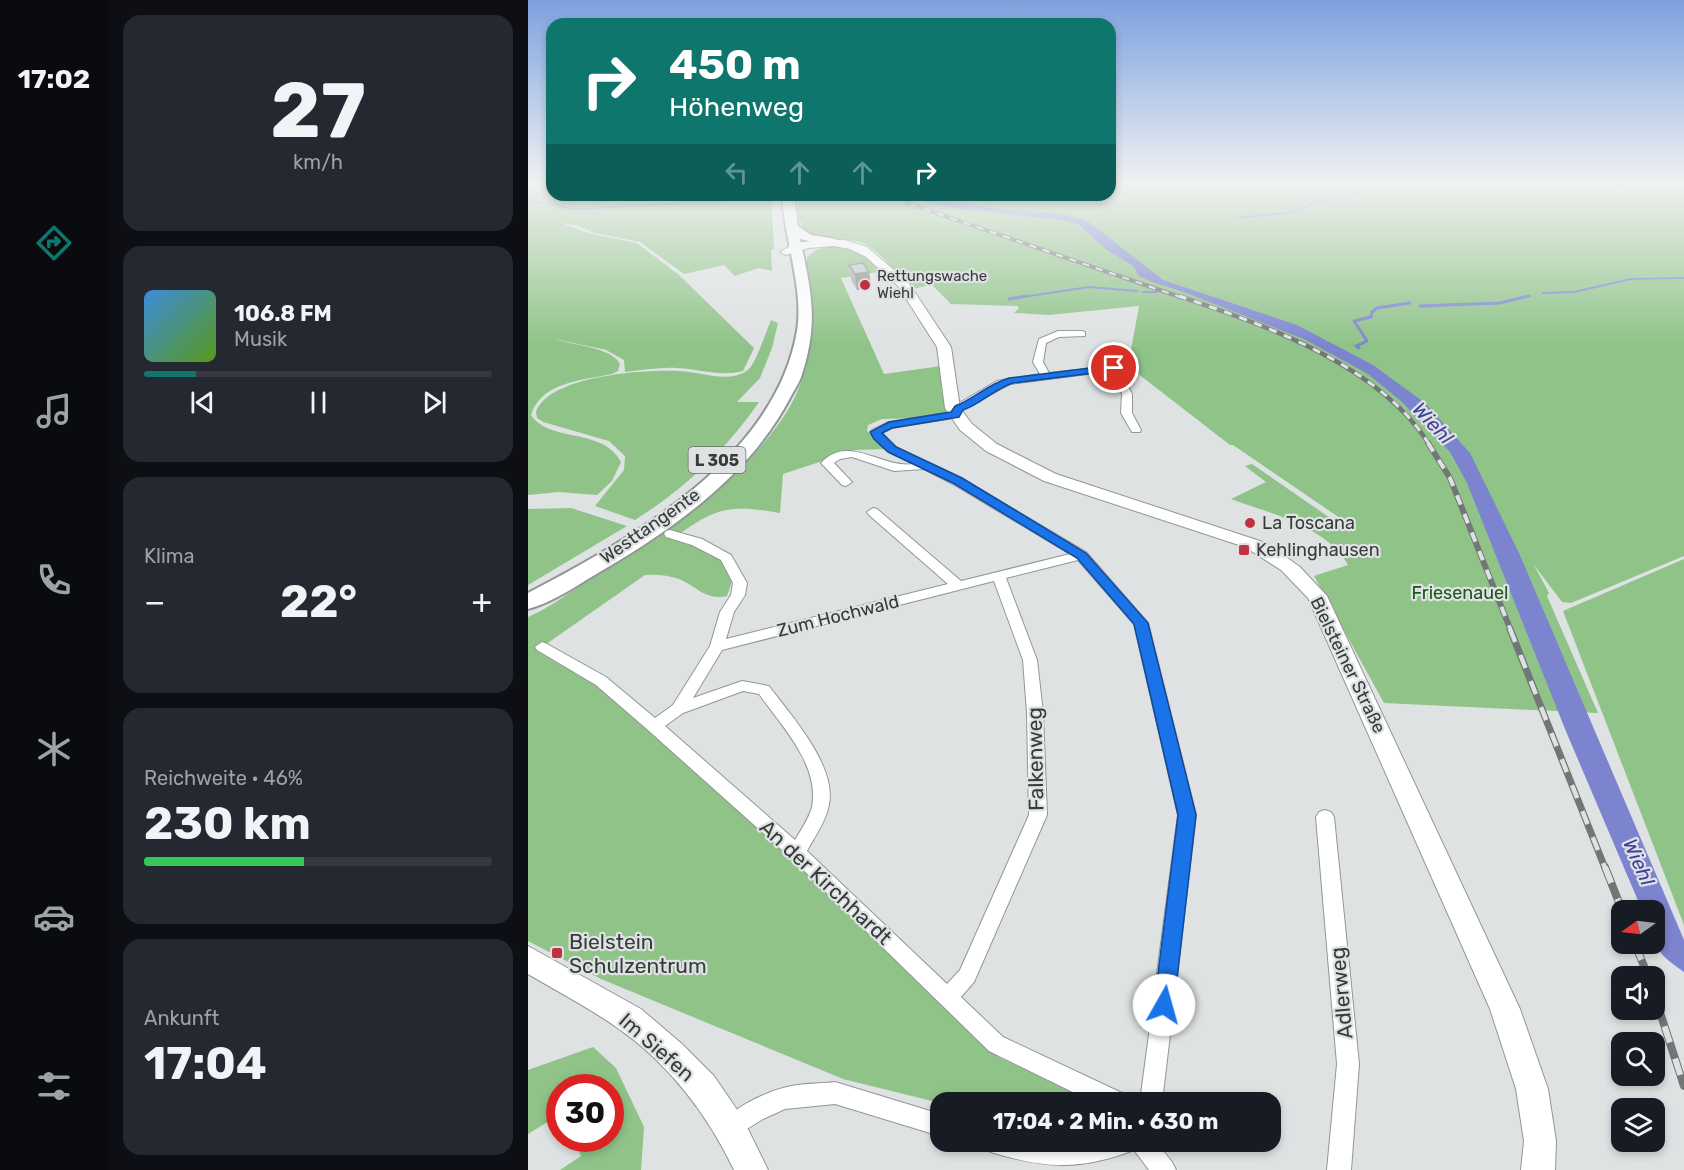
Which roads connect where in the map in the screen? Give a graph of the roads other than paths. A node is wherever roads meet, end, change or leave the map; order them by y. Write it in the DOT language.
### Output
graph roads {
  1 [pos="790,238"];
  2 [pos="792,238"];
  3 [pos="806,238"];
  4 [pos="834,243"];
  5 [pos="792,251"];
  6 [pos="1082,334"];
  7 [pos="1128,366"];
  8 [pos="1114,368"];
  9 [pos="1046,376"];
  10 [pos="955,415"];
  11 [pos="1136,430"];
  12 [pos="923,466"];
  13 [pos="846,482"];
  14 [pos="873,512"];
  15 [pos="670,534"];
  16 [pos="1081,555"];
  17 [pos="999,577"];
  18 [pos="960,587"];
  19 [pos="528,590"];
  20 [pos="528,602"];
  21 [pos="717,646"];
  22 [pos="542,647"];
  23 [pos="678,709"];
  24 [pos="654,726"];
  25 [pos="1325,817"];
  26 [pos="797,853"];
  27 [pos="528,959"];
  28 [pos="948,997"];
  29 [pos="1095,1092"];
  30 [pos="1152,1092"];
  31 [pos="930,1122"];
  32 [pos="731,1128"];
  33 [pos="1036,1152"];
  34 [pos="1106,1152"];
  35 [pos="1150,1152"];
  36 [pos="751,1170"];
  37 [pos="1164,1170"];
  38 [pos="1339,1170"];
  39 [pos="1538,1170"];
  1 -- 5 [label="main road, Westtangente"];
  2 -- 5 [label="main road, Westtangente"];
  3 -- 4 [label="main road"];
  4 -- 5 [label="main road"];
  4 -- 10 [label="main road"];
  5 -- 19 [label="main road, Westtangente / L 305"];
  5 -- 20 [label="main road, Westtangente / L 305"];
  6 -- 9 [label="street"];
  7 -- 8 [label="street"];
  8 -- 9 [label="street"];
  8 -- 11 [label="street"];
  9 -- 10 [label="street"];
  10 -- 12 [label="street"];
  10 -- 39 [label="main road, Bielsteiner Straße"];
  12 -- 13 [label="street"];
  12 -- 16 [label="street"];
  14 -- 18 [label="street"];
  15 -- 21 [label="street"];
  16 -- 17 [label="street, Zum Hochwald"];
  16 -- 30 [label="street"];
  17 -- 18 [label="street, Zum Hochwald"];
  17 -- 28 [label="street, Falkenweg"];
  18 -- 21 [label="street, Zum Hochwald"];
  21 -- 23 [label="street"];
  22 -- 24 [label="street, An der Kirchhardt"];
  23 -- 24 [label="street"];
  23 -- 26 [label="street"];
  24 -- 26 [label="street, An der Kirchhardt"];
  25 -- 38 [label="street, Adlerweg"];
  26 -- 28 [label="street, An der Kirchhardt"];
  27 -- 32 [label="main road, Im Siefen"];
  28 -- 29 [label="street, An der Kirchhardt"];
  31 -- 32 [label="street"];
  32 -- 36 [label="main road, Im Siefen"];
  33 -- 34 [label="street"];
  35 -- 37 [label="street"];
}
